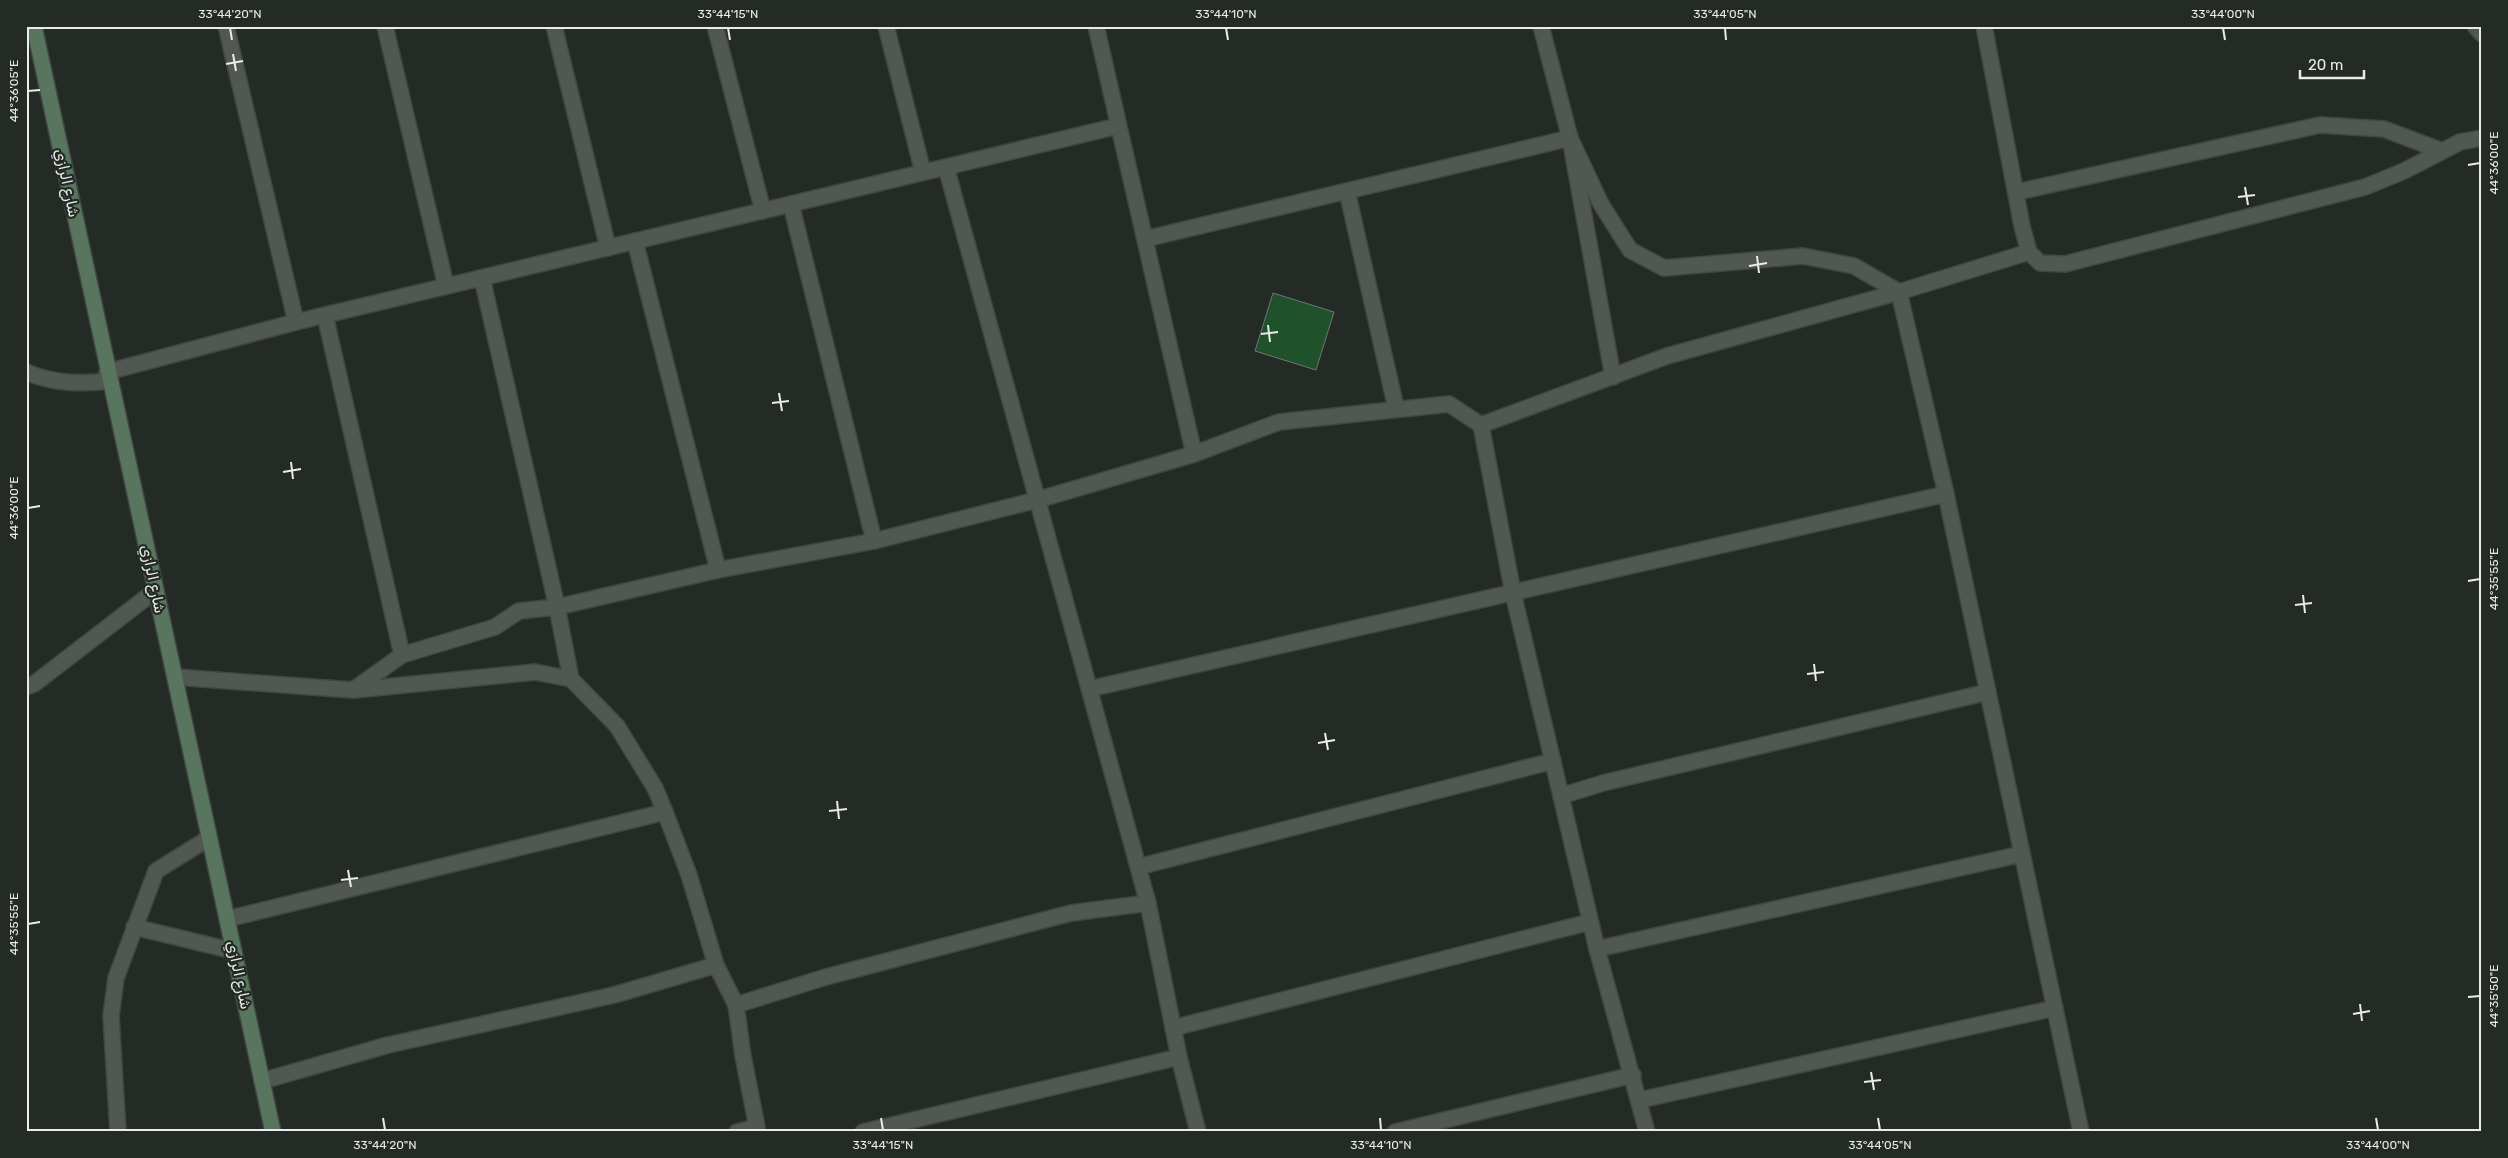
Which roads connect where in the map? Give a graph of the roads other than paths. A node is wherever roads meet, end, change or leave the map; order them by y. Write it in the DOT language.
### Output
graph roads {
  1 [pos="34,26"];
  2 [pos="226,26"];
  3 [pos="385,26"];
  4 [pos="554,26"];
  5 [pos="716,26"];
  6 [pos="886,26"];
  7 [pos="1096,26"];
  8 [pos="1541,26"];
  9 [pos="1984,26"];
  10 [pos="2475,26"];
  11 [pos="2482,34"];
  12 [pos="1118,126"];
  13 [pos="1570,138"];
  14 [pos="2482,138"];
  15 [pos="2442,151"];
  16 [pos="946,167"];
  17 [pos="924,172"];
  18 [pos="1347,191"];
  19 [pos="2017,192"];
  20 [pos="791,204"];
  21 [pos="763,211"];
  22 [pos="1145,239"];
  23 [pos="635,241"];
  24 [pos="608,248"];
  25 [pos="2029,252"];
  26 [pos="482,278"];
  27 [pos="446,286"];
  28 [pos="1899,292"];
  29 [pos="325,315"];
  30 [pos="296,322"];
  31 [pos="26,372"];
  32 [pos="108,377"];
  33 [pos="1613,377"];
  34 [pos="1396,408"];
  35 [pos="1481,425"];
  36 [pos="1194,454"];
  37 [pos="1946,494"];
  38 [pos="1037,500"];
  39 [pos="874,541"];
  40 [pos="718,570"];
  41 [pos="156,590"];
  42 [pos="1513,593"];
  43 [pos="557,606"];
  44 [pos="402,655"];
  45 [pos="175,677"];
  46 [pos="571,679"];
  47 [pos="26,687"];
  48 [pos="1089,689"];
  49 [pos="353,690"];
  50 [pos="1988,692"];
  51 [pos="1552,761"];
  52 [pos="1561,796"];
  53 [pos="665,812"];
  54 [pos="209,838"];
  55 [pos="2022,854"];
  56 [pos="1138,867"];
  57 [pos="1148,903"];
  58 [pos="227,919"];
  59 [pos="1590,922"];
  60 [pos="134,927"];
  61 [pos="1597,949"];
  62 [pos="234,951"];
  63 [pos="716,965"];
  64 [pos="736,1005"];
  65 [pos="2055,1008"];
  66 [pos="1173,1028"];
  67 [pos="1179,1057"];
  68 [pos="1633,1075"];
  69 [pos="262,1081"];
  70 [pos="1640,1100"];
  71 [pos="758,1130"];
  72 [pos="118,1132"];
  73 [pos="273,1132"];
  74 [pos="737,1132"];
  75 [pos="863,1132"];
  76 [pos="1198,1132"];
  77 [pos="1395,1132"];
  78 [pos="1647,1132"];
  79 [pos="2081,1132"];
  1 -- 32 [label="street, شارع الرازي"];
  2 -- 30 [label="street"];
  3 -- 27 [label="street"];
  4 -- 24 [label="street"];
  5 -- 21 [label="street"];
  6 -- 17 [label="street"];
  7 -- 12 [label="street"];
  8 -- 13 [label="street"];
  9 -- 19 [label="street"];
  10 -- 11 [label="street"];
  12 -- 16 [label="street"];
  12 -- 22 [label="street"];
  13 -- 18 [label="street"];
  13 -- 28 [label="street"];
  13 -- 33 [label="street"];
  14 -- 15 [label="street"];
  15 -- 19 [label="street"];
  15 -- 25 [label="street"];
  16 -- 17 [label="street"];
  16 -- 38 [label="street"];
  17 -- 20 [label="street"];
  18 -- 22 [label="street"];
  18 -- 34 [label="street"];
  19 -- 25 [label="street"];
  20 -- 21 [label="street"];
  20 -- 39 [label="street"];
  21 -- 23 [label="street"];
  22 -- 36 [label="street"];
  23 -- 24 [label="street"];
  23 -- 40 [label="street"];
  24 -- 26 [label="street"];
  25 -- 28 [label="street"];
  26 -- 27 [label="street"];
  26 -- 43 [label="street"];
  27 -- 29 [label="street"];
  28 -- 33 [label="street"];
  28 -- 37 [label="street"];
  29 -- 30 [label="street"];
  29 -- 44 [label="street"];
  30 -- 32 [label="street"];
  31 -- 32 [label="street"];
  32 -- 41 [label="street, شارع الرازي"];
  33 -- 35 [label="street"];
  34 -- 35 [label="street"];
  34 -- 36 [label="street"];
  35 -- 42 [label="street"];
  36 -- 38 [label="street"];
  37 -- 42 [label="street"];
  37 -- 50 [label="street"];
  38 -- 39 [label="street"];
  38 -- 48 [label="street"];
  39 -- 40 [label="street"];
  40 -- 43 [label="street"];
  41 -- 45 [label="street, شارع الرازي"];
  41 -- 47 [label="street"];
  42 -- 48 [label="street"];
  42 -- 51 [label="street"];
  43 -- 44 [label="street"];
  43 -- 46 [label="street"];
  44 -- 49 [label="street"];
  45 -- 49 [label="street"];
  45 -- 54 [label="street, شارع الرازي"];
  46 -- 49 [label="street"];
  46 -- 53 [label="street"];
  48 -- 56 [label="street"];
  50 -- 52 [label="street"];
  50 -- 55 [label="street"];
  51 -- 52 [label="street"];
  51 -- 56 [label="street"];
  52 -- 59 [label="street"];
  53 -- 58 [label="street"];
  53 -- 63 [label="street"];
  54 -- 58 [label="street, شارع الرازي"];
  54 -- 60 [label="street"];
  55 -- 61 [label="street"];
  55 -- 65 [label="street"];
  56 -- 57 [label="street"];
  57 -- 64 [label="street"];
  57 -- 66 [label="street"];
  58 -- 62 [label="street, شارع الرازي"];
  59 -- 61 [label="street"];
  59 -- 66 [label="street"];
  60 -- 62 [label="street"];
  60 -- 72 [label="street"];
  61 -- 68 [label="street"];
  62 -- 69 [label="street, شارع الرازي"];
  63 -- 64 [label="street"];
  63 -- 69 [label="street"];
  64 -- 71 [label="street"];
  65 -- 70 [label="street"];
  65 -- 79 [label="street"];
  66 -- 67 [label="street"];
  67 -- 75 [label="street"];
  67 -- 76 [label="street"];
  68 -- 70 [label="street"];
  68 -- 77 [label="street"];
  69 -- 73 [label="street, شارع الرازي"];
  70 -- 78 [label="street"];
  71 -- 74 [label="street"];
}
